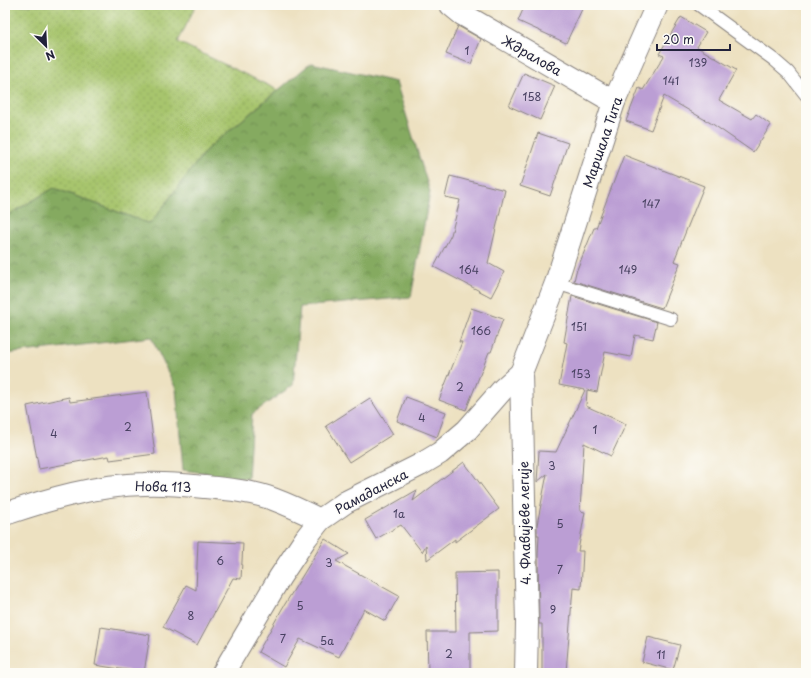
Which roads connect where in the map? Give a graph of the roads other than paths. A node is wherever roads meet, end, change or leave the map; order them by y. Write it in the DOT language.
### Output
graph roads {
  1 [pos="451,5"];
  2 [pos="657,5"];
  3 [pos="699,5"];
  4 [pos="806,95"];
  5 [pos="614,102"];
  6 [pos="556,284"];
  7 [pos="671,319"];
  8 [pos="521,373"];
  9 [pos="5,514"];
  10 [pos="320,520"];
  11 [pos="223,673"];
  12 [pos="526,673"];
  1 -- 5 [label="street, Ждралова"];
  2 -- 5 [label="street, Маршала Тита"];
  3 -- 4 [label="lane"];
  5 -- 6 [label="street, Маршала Тита"];
  6 -- 7 [label="lane"];
  6 -- 8 [label="street, Маршала Тита"];
  8 -- 10 [label="street, Рамаданска"];
  8 -- 12 [label="street, 4. Флавијеве легије"];
  9 -- 10 [label="street, Нова 113"];
  10 -- 11 [label="street, Рамаданска"];
}
